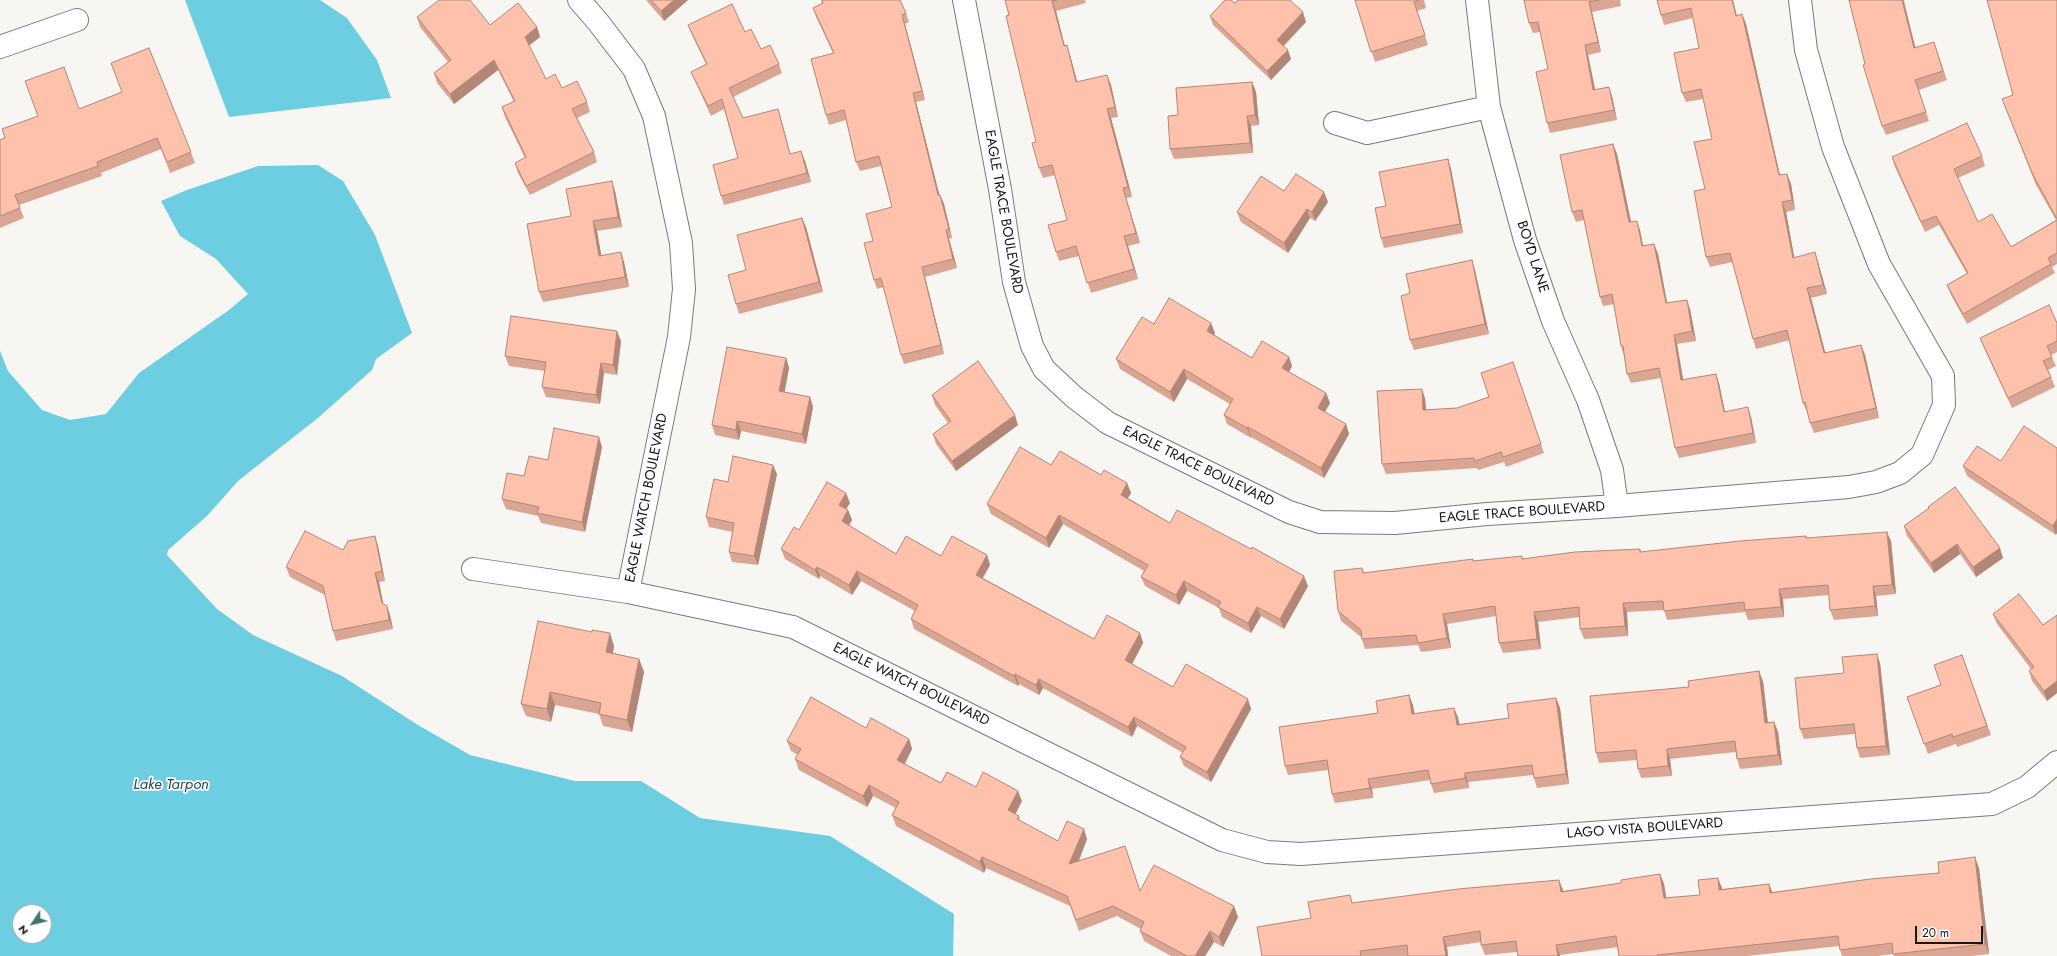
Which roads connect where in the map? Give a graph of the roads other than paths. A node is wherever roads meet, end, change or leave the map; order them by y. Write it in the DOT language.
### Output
graph roads {
  1 [pos="579,0"];
  2 [pos="964,0"];
  3 [pos="1477,0"];
  4 [pos="1800,0"];
  5 [pos="76,20"];
  6 [pos="0,47"];
  7 [pos="1489,107"];
  8 [pos="1335,123"];
  9 [pos="1617,506"];
  10 [pos="473,569"];
  11 [pos="628,592"];
  12 [pos="2057,762"];
  13 [pos="1222,840"];
  1 -- 11 [label="street, EAGLE WATCH BOULEVARD"];
  2 -- 9 [label="street, EAGLE TRACE BOULEVARD"];
  3 -- 7 [label="street, BOYD LANE"];
  4 -- 9 [label="street, EAGLE TRACE BOULEVARD"];
  5 -- 6 [label="street"];
  7 -- 8 [label="street"];
  7 -- 9 [label="street, BOYD LANE"];
  10 -- 11 [label="street"];
  11 -- 13 [label="street, EAGLE WATCH BOULEVARD"];
  12 -- 13 [label="street, LAGO VISTA BOULEVARD"];
}
